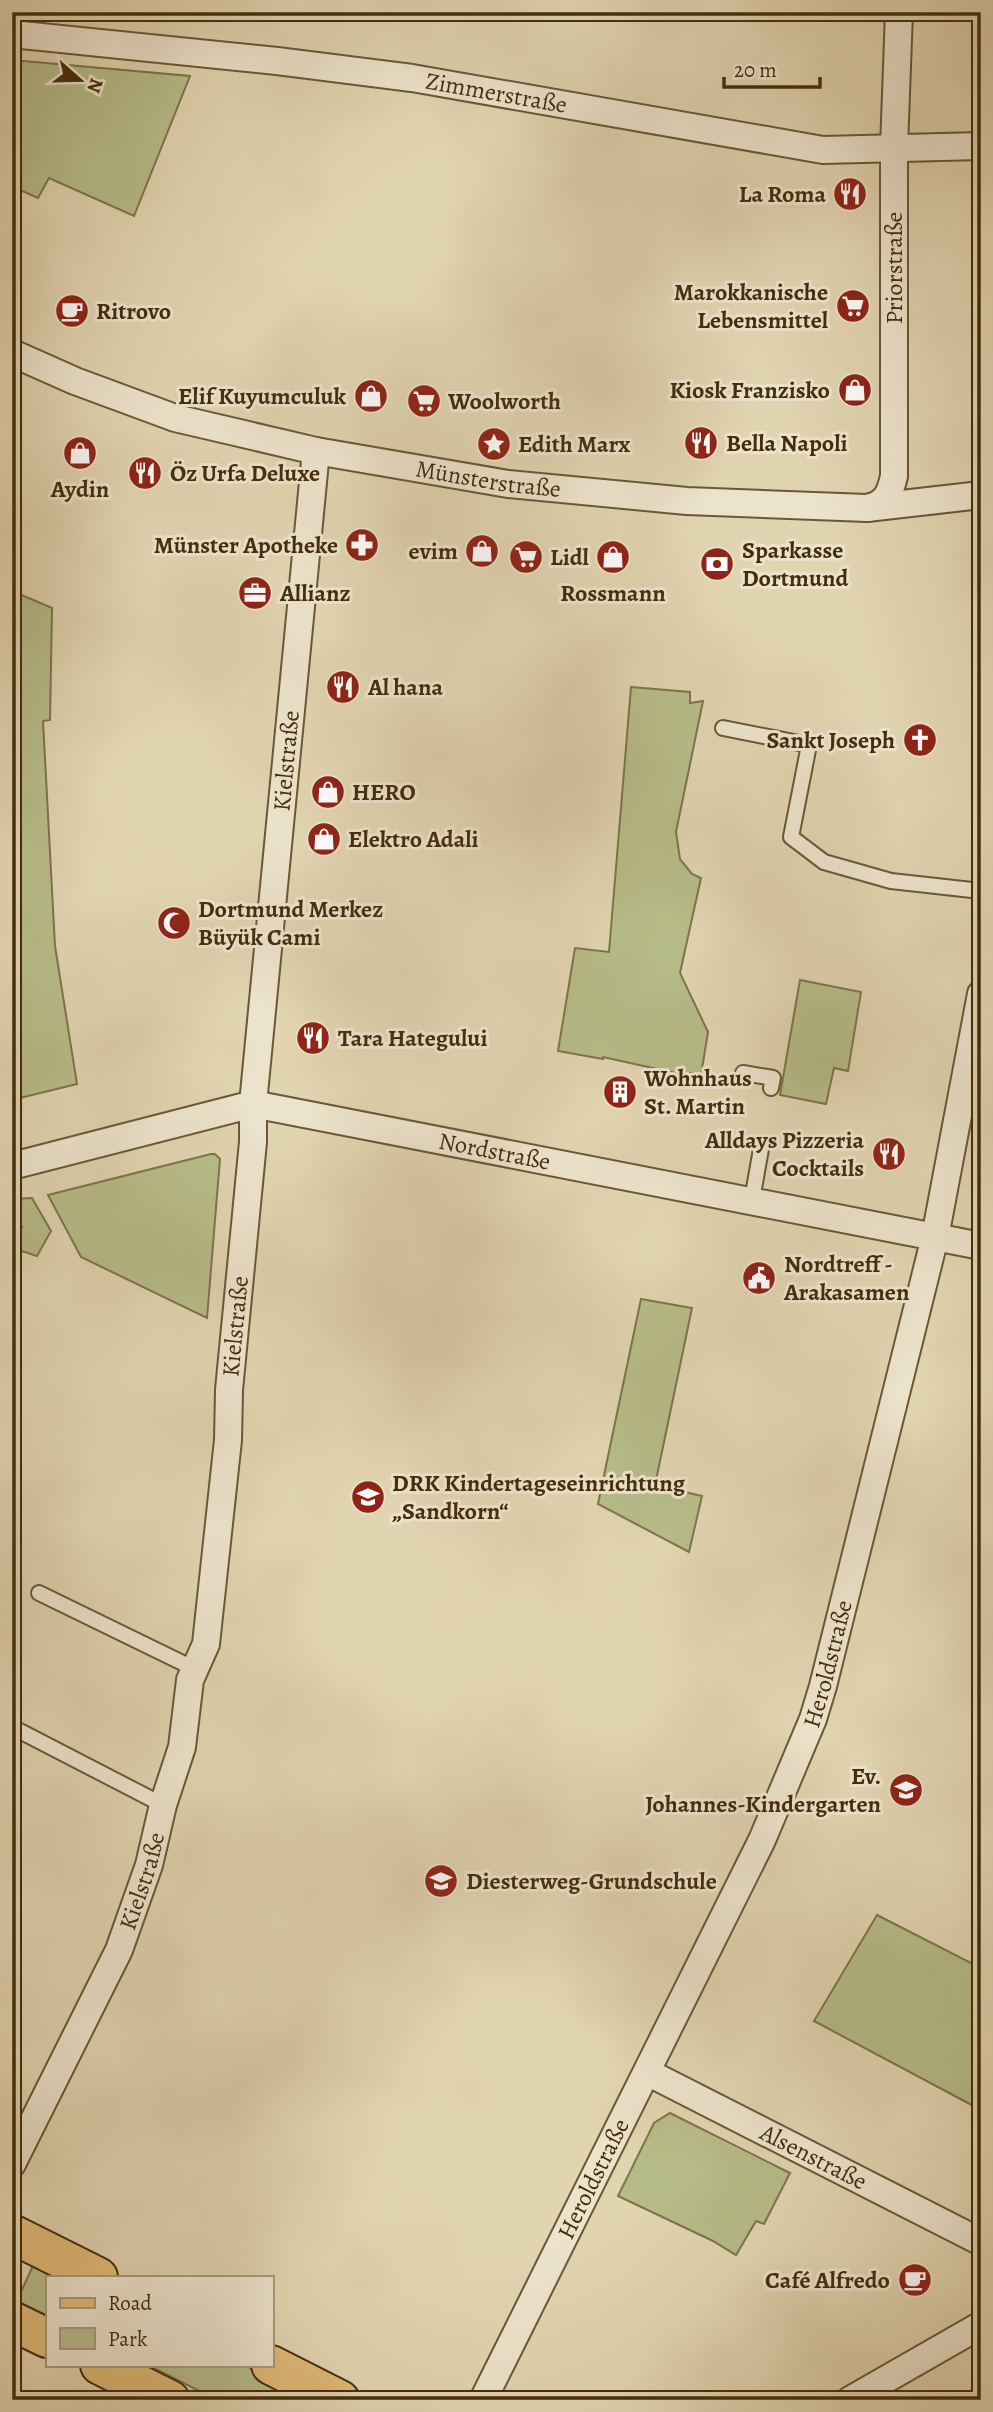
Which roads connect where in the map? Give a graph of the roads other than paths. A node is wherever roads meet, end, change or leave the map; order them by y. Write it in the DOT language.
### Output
graph roads {
  1 [pos="899,12"];
  2 [pos="12,34"];
  3 [pos="981,146"];
  4 [pos="894,148"];
  5 [pos="12,353"];
  6 [pos="316,451"];
  7 [pos="981,495"];
  8 [pos="867,509"];
  9 [pos="723,728"];
  10 [pos="981,891"];
  11 [pos="981,995"];
  12 [pos="743,1073"];
  13 [pos="771,1088"];
  14 [pos="253,1104"];
  15 [pos="761,1149"];
  16 [pos="12,1167"];
  17 [pos="752,1200"];
  18 [pos="935,1237"];
  19 [pos="981,1245"];
  20 [pos="39,1593"];
  21 [pos="195,1669"];
  22 [pos="12,1727"];
  23 [pos="163,1805"];
  24 [pos="647,2072"];
  25 [pos="12,2164"];
  26 [pos="12,2234"];
  27 [pos="981,2242"];
  28 [pos="96,2276"];
  29 [pos="12,2321"];
  30 [pos="981,2325"];
  31 [pos="46,2338"];
  32 [pos="102,2366"];
  33 [pos="273,2366"];
  34 [pos="170,2400"];
  35 [pos="340,2400"];
  36 [pos="483,2400"];
  37 [pos="850,2400"];
  1 -- 4 [label="street, Priorstraße"];
  2 -- 4 [label="street, Zimmerstraße"];
  3 -- 4 [label="street, Zimmerstraße"];
  4 -- 8 [label="street, Priorstraße"];
  5 -- 6 [label="street, Münsterstraße"];
  6 -- 8 [label="street, Münsterstraße"];
  6 -- 14 [label="street, Kielstraße"];
  7 -- 8 [label="street, Münsterstraße"];
  9 -- 10 [label="lane"];
  11 -- 18 [label="street, Heroldstraße"];
  12 -- 13 [label="lane"];
  14 -- 16 [label="street, Nordstraße"];
  14 -- 17 [label="street, Nordstraße"];
  14 -- 21 [label="street, Kielstraße"];
  15 -- 17 [label="lane"];
  17 -- 18 [label="street, Nordstraße"];
  18 -- 19 [label="street, Nordstraße"];
  18 -- 24 [label="street, Heroldstraße"];
  20 -- 21 [label="lane"];
  21 -- 23 [label="street, Kielstraße"];
  22 -- 23 [label="lane"];
  23 -- 25 [label="street, Kielstraße"];
  24 -- 27 [label="street, Alsenstraße"];
  24 -- 36 [label="street, Heroldstraße"];
  26 -- 28 [label="main road"];
  29 -- 31 [label="main road"];
  30 -- 37 [label="street"];
  32 -- 34 [label="main road"];
  33 -- 35 [label="main road"];
}
